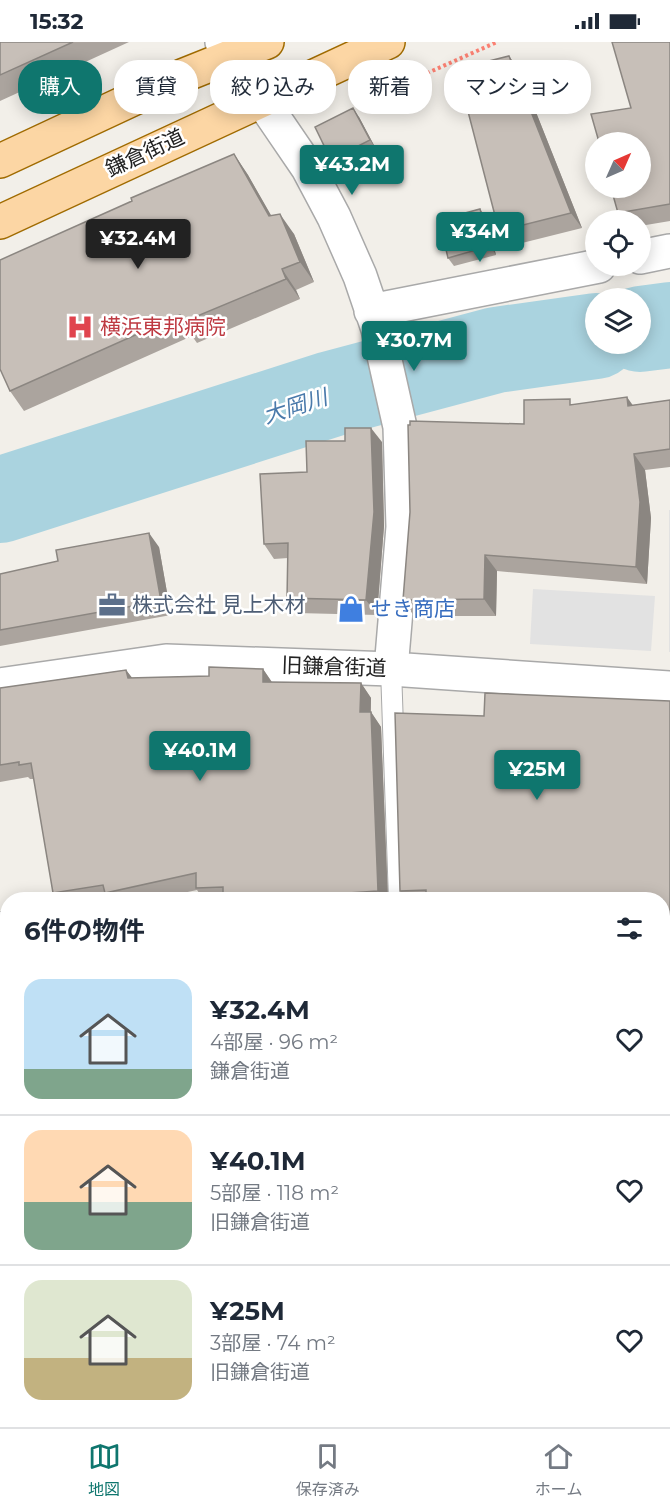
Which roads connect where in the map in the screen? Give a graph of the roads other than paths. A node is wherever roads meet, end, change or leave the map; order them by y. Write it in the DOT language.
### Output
graph roads {
  1 [pos="267,42"];
  2 [pos="388,42"];
  3 [pos="226,49"];
  4 [pos="336,65"];
  5 [pos="228,114"];
  6 [pos="270,114"];
  7 [pos="0,161"];
  8 [pos="0,222"];
  9 [pos="670,251"];
  10 [pos="651,255"];
  11 [pos="585,269"];
  12 [pos="374,320"];
  13 [pos="391,669"];
  14 [pos="0,685"];
  15 [pos="670,688"];
  16 [pos="399,892"];
  1 -- 3 [label="main road"];
  2 -- 4 [label="main road, 鎌倉街道"];
  3 -- 7 [label="main road"];
  5 -- 8 [label="main road, 鎌倉街道"];
  6 -- 12 [label="street"];
  9 -- 10 [label="street"];
  11 -- 12 [label="street"];
  12 -- 13 [label="street"];
  13 -- 14 [label="street, 旧鎌倉街道"];
  13 -- 15 [label="street, 旧鎌倉街道"];
  13 -- 16 [label="lane"];
}
